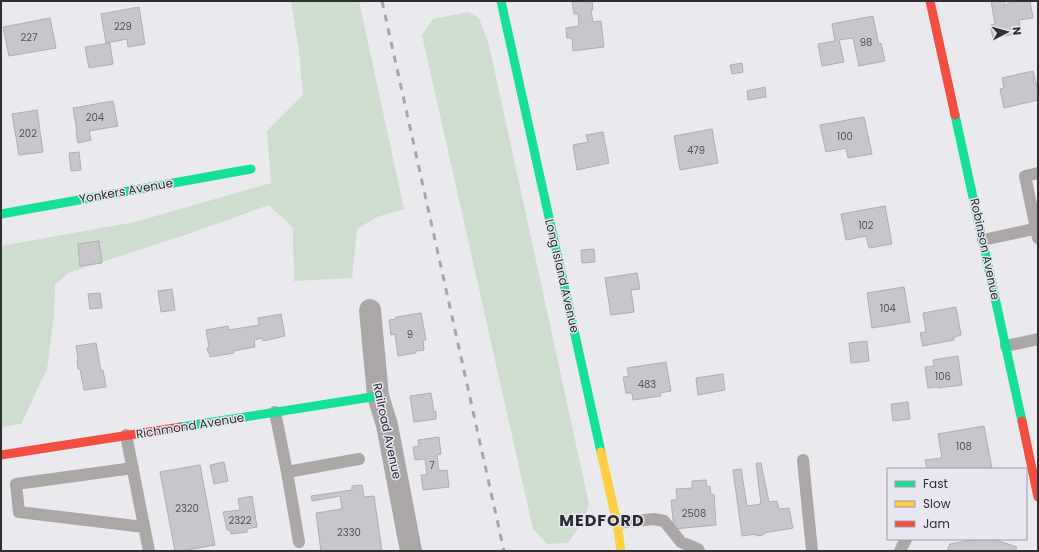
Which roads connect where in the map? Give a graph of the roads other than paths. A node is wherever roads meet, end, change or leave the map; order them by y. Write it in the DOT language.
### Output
graph roads {
  1 [pos="501,1"];
  2 [pos="930,1"];
  3 [pos="251,169"];
  4 [pos="1038,173"];
  5 [pos="1,214"];
  6 [pos="1037,231"];
  7 [pos="983,240"];
  8 [pos="370,310"];
  9 [pos="1038,339"];
  10 [pos="1006,346"];
  11 [pos="378,396"];
  12 [pos="275,412"];
  13 [pos="126,436"];
  14 [pos="1,455"];
  15 [pos="359,459"];
  16 [pos="803,460"];
  17 [pos="132,468"];
  18 [pos="288,472"];
  19 [pos="1036,501"];
  20 [pos="617,523"];
  21 [pos="144,527"];
  22 [pos="906,540"];
  23 [pos="299,542"];
  24 [pos="149,551"];
  25 [pos="412,551"];
  26 [pos="621,551"];
  27 [pos="699,551"];
  28 [pos="812,551"];
  29 [pos="900,551"];
  1 -- 20 [label="street, Long Island Avenue"];
  2 -- 7 [label="street, Robinson Avenue"];
  3 -- 5 [label="street, Yonkers Avenue"];
  4 -- 6 [label="lane"];
  6 -- 7 [label="lane"];
  7 -- 10 [label="street, Robinson Avenue"];
  8 -- 11 [label="street, Railroad Avenue"];
  9 -- 10 [label="lane"];
  10 -- 19 [label="street, Robinson Avenue"];
  11 -- 12 [label="street, Richmond Avenue"];
  11 -- 25 [label="street, Railroad Avenue"];
  12 -- 13 [label="street, Richmond Avenue"];
  12 -- 18 [label="lane"];
  13 -- 14 [label="street, Richmond Avenue"];
  13 -- 17 [label="lane"];
  15 -- 18 [label="lane"];
  16 -- 28 [label="lane"];
  17 -- 21 [label="lane"];
  17 -- 21 [label="lane"];
  18 -- 23 [label="lane"];
  20 -- 26 [label="street, Long Island Avenue"];
  20 -- 27 [label="lane"];
  21 -- 24 [label="lane"];
  22 -- 29 [label="lane"];
}
